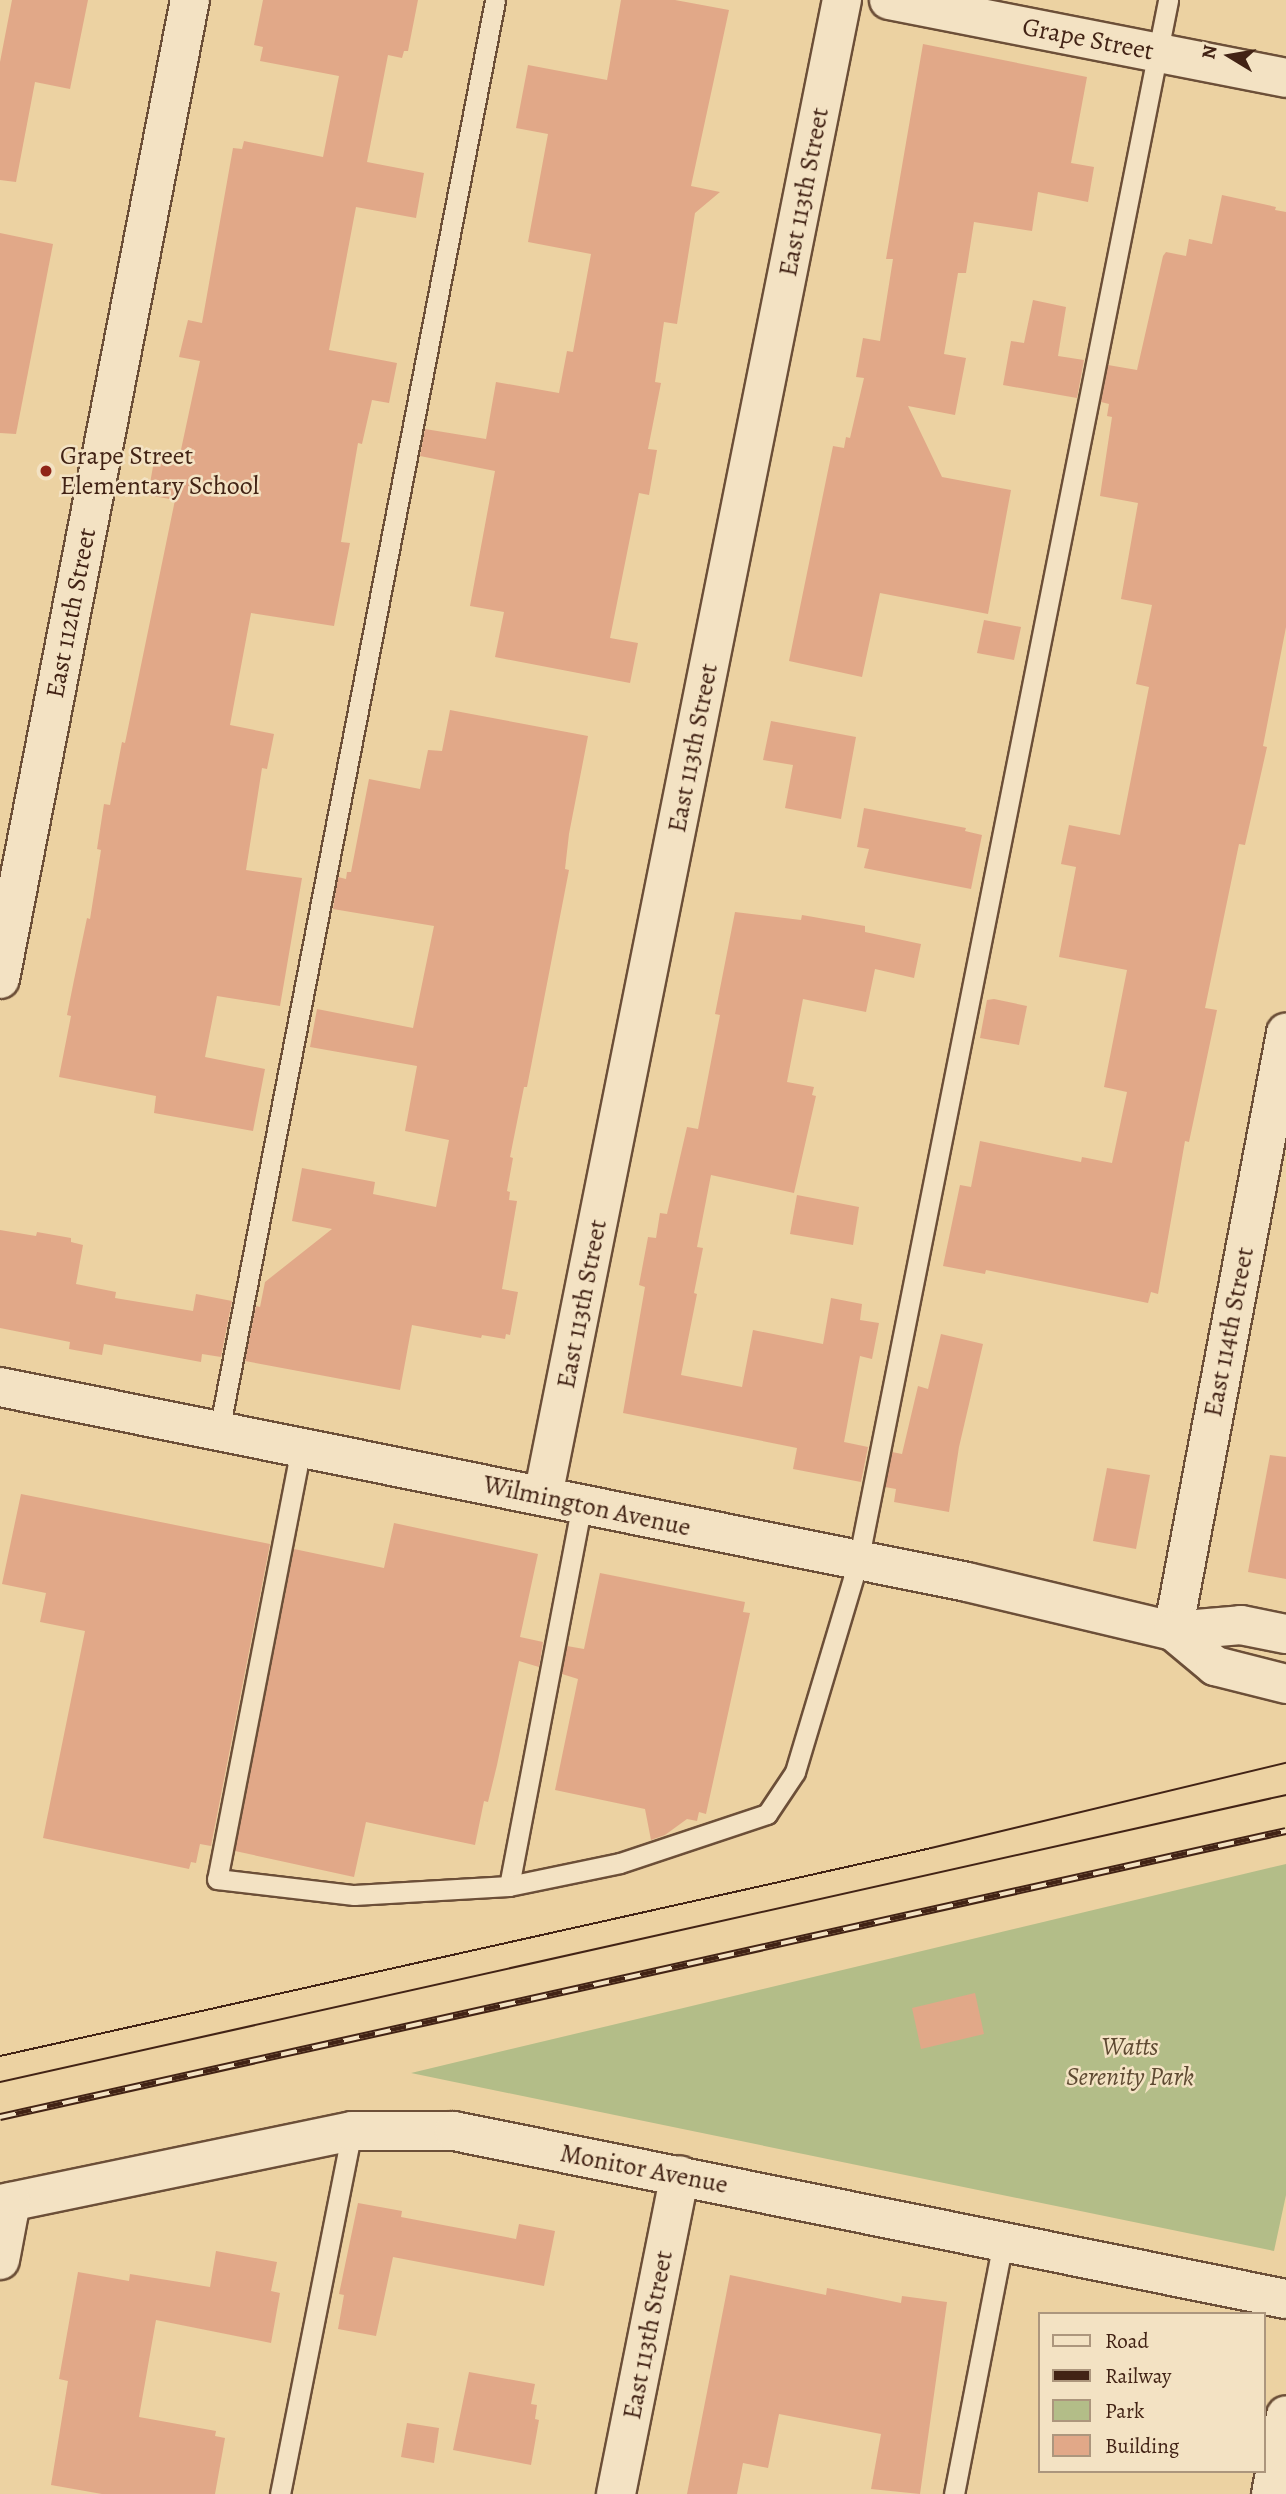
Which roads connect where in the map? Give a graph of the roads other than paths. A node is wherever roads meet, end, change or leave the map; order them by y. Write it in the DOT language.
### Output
graph roads {
  1 [pos="190,0"];
  2 [pos="495,0"];
  3 [pos="842,0"];
  4 [pos="890,0"];
  5 [pos="1168,0"];
  6 [pos="1157,52"];
  7 [pos="1286,78"];
  8 [pos="0,979"];
  9 [pos="1286,1033"];
  10 [pos="1276,1140"];
  11 [pos="0,1387"];
  12 [pos="219,1431"];
  13 [pos="302,1448"];
  14 [pos="543,1496"];
  15 [pos="582,1505"];
  16 [pos="858,1562"];
  17 [pos="1173,1631"];
  18 [pos="1286,1633"];
  19 [pos="1286,1659"];
  20 [pos="1215,1666"];
  21 [pos="1286,1684"];
  22 [pos="509,1886"];
  23 [pos="352,2131"];
  24 [pos="680,2175"];
  25 [pos="6,2203"];
  26 [pos="1003,2243"];
  27 [pos="0,2260"];
  28 [pos="1286,2299"];
  29 [pos="1286,2415"];
  30 [pos="280,2494"];
  31 [pos="616,2494"];
  32 [pos="954,2494"];
  33 [pos="1271,2494"];
  1 -- 8 [label="street, East 112th Street"];
  2 -- 12 [label="lane"];
  3 -- 14 [label="street, East 113th Street"];
  4 -- 6 [label="street, Grape Street"];
  5 -- 6 [label="lane"];
  6 -- 7 [label="street, Grape Street"];
  6 -- 16 [label="lane"];
  9 -- 10 [label="street, East 114th Street"];
  10 -- 17 [label="street, East 114th Street"];
  11 -- 12 [label="street, Wilmington Avenue"];
  12 -- 13 [label="street, Wilmington Avenue"];
  13 -- 14 [label="street, Wilmington Avenue"];
  13 -- 22 [label="lane"];
  14 -- 15 [label="street, Wilmington Avenue"];
  15 -- 16 [label="street, Wilmington Avenue"];
  15 -- 22 [label="lane"];
  16 -- 17 [label="street, Wilmington Avenue"];
  16 -- 22 [label="lane"];
  17 -- 18 [label="street, Wilmington Avenue"];
  17 -- 20 [label="street, Wilmington Avenue"];
  19 -- 20 [label="street"];
  20 -- 21 [label="street, Wilmington Avenue"];
  23 -- 24 [label="street, Monitor Avenue"];
  23 -- 25 [label="street, Monitor Avenue"];
  23 -- 30 [label="lane"];
  24 -- 26 [label="street, Monitor Avenue"];
  24 -- 31 [label="street, East 113th Street"];
  25 -- 27 [label="street"];
  26 -- 28 [label="street, Monitor Avenue"];
  26 -- 32 [label="lane"];
  29 -- 33 [label="street"];
}
